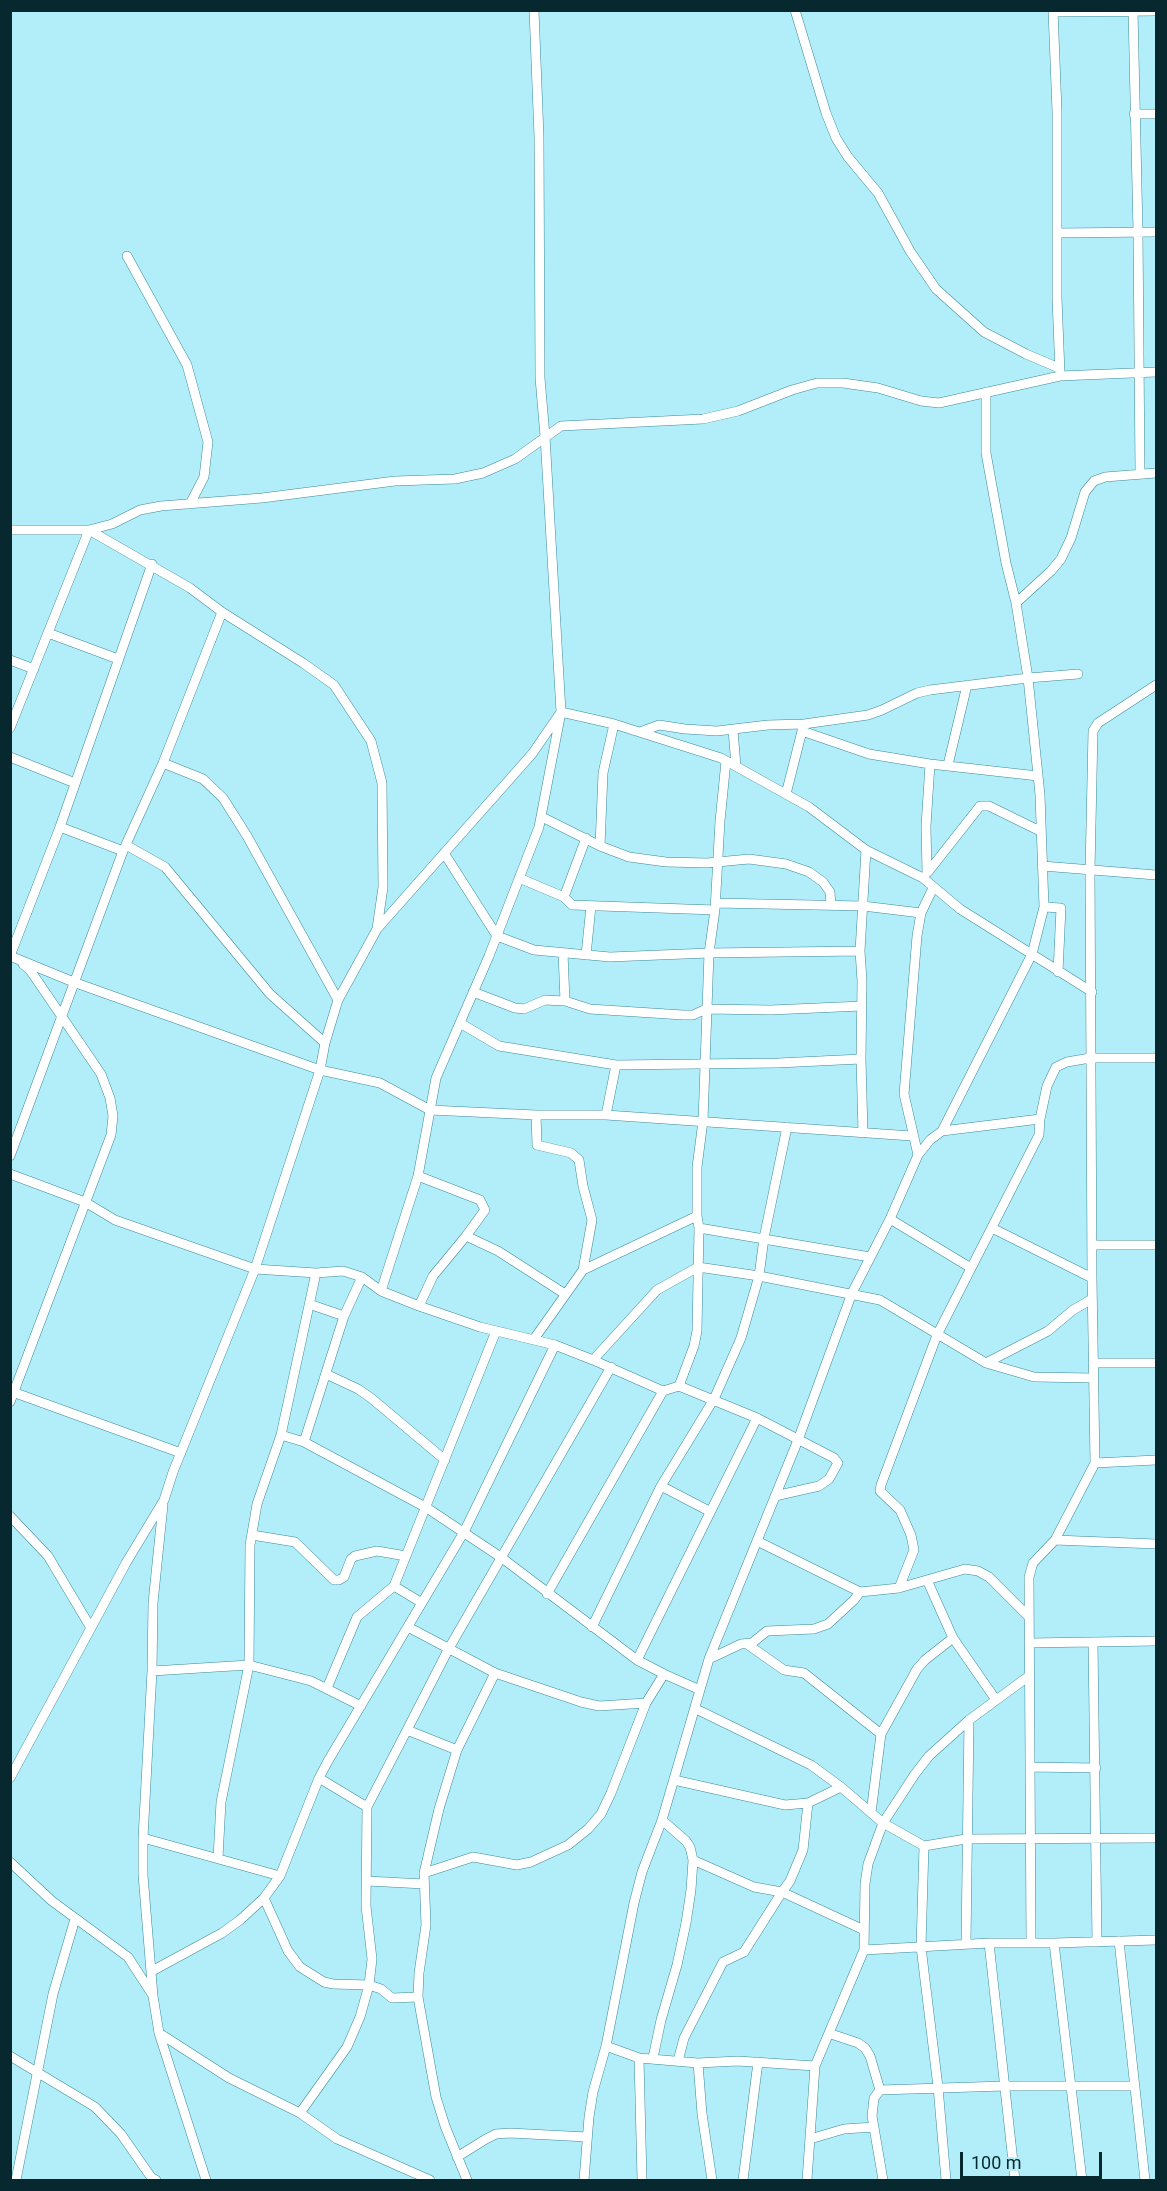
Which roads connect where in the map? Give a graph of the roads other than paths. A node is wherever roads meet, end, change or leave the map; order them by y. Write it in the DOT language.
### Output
graph roads {
  1 [pos="534,10"];
  2 [pos="795,10"];
  3 [pos="1053,11"];
  4 [pos="1133,11"];
  5 [pos="1156,11"];
  6 [pos="1134,114"];
  7 [pos="1156,114"];
  8 [pos="1138,232"];
  9 [pos="1156,232"];
  10 [pos="1057,233"];
  11 [pos="127,256"];
  12 [pos="1059,372"];
  13 [pos="1156,372"];
  14 [pos="1138,373"];
  15 [pos="986,393"];
  16 [pos="545,436"];
  17 [pos="1140,473"];
  18 [pos="1156,473"];
  19 [pos="190,504"];
  20 [pos="10,530"];
  21 [pos="89,530"];
  22 [pos="152,564"];
  23 [pos="1016,603"];
  24 [pos="222,612"];
  25 [pos="48,633"];
  26 [pos="118,659"];
  27 [pos="10,660"];
  28 [pos="34,669"];
  29 [pos="1078,674"];
  30 [pos="1028,678"];
  31 [pos="967,685"];
  32 [pos="1156,685"];
  33 [pos="561,712"];
  34 [pos="614,724"];
  35 [pos="803,727"];
  36 [pos="10,728"];
  37 [pos="733,730"];
  38 [pos="640,732"];
  39 [pos="10,757"];
  40 [pos="726,761"];
  41 [pos="163,763"];
  42 [pos="930,765"];
  43 [pos="948,765"];
  44 [pos="736,766"];
  45 [pos="1038,776"];
  46 [pos="75,783"];
  47 [pos="786,794"];
  48 [pos="542,817"];
  49 [pos="60,827"];
  50 [pos="1040,831"];
  51 [pos="586,838"];
  52 [pos="600,846"];
  53 [pos="124,848"];
  54 [pos="866,850"];
  55 [pos="444,853"];
  56 [pos="718,861"];
  57 [pos="1042,866"];
  58 [pos="1089,871"];
  59 [pos="926,875"];
  60 [pos="1156,875"];
  61 [pos="519,878"];
  62 [pos="933,888"];
  63 [pos="564,897"];
  64 [pos="831,904"];
  65 [pos="591,906"];
  66 [pos="862,906"];
  67 [pos="715,907"];
  68 [pos="1044,907"];
  69 [pos="921,913"];
  70 [pos="377,929"];
  71 [pos="497,936"];
  72 [pos="860,951"];
  73 [pos="563,953"];
  74 [pos="709,953"];
  75 [pos="1032,954"];
  76 [pos="586,955"];
  77 [pos="16,958"];
  78 [pos="1058,972"];
  79 [pos="76,983"];
  80 [pos="473,992"];
  81 [pos="1092,992"];
  82 [pos="338,1000"];
  83 [pos="564,1001"];
  84 [pos="862,1006"];
  85 [pos="706,1009"];
  86 [pos="61,1017"];
  87 [pos="460,1023"];
  88 [pos="325,1043"];
  89 [pos="1090,1058"];
  90 [pos="1156,1058"];
  91 [pos="861,1059"];
  92 [pos="705,1064"];
  93 [pos="615,1065"];
  94 [pos="320,1071"];
  95 [pos="430,1110"];
  96 [pos="536,1115"];
  97 [pos="606,1115"];
  98 [pos="1040,1119"];
  99 [pos="703,1121"];
  100 [pos="787,1127"];
  101 [pos="942,1131"];
  102 [pos="863,1133"];
  103 [pos="912,1136"];
  104 [pos="918,1155"];
  105 [pos="10,1156"];
  106 [pos="10,1174"];
  107 [pos="418,1176"];
  108 [pos="85,1202"];
  109 [pos="697,1216"];
  110 [pos="890,1219"];
  111 [pos="699,1227"];
  112 [pos="992,1228"];
  113 [pos="466,1236"];
  114 [pos="764,1238"];
  115 [pos="1092,1245"];
  116 [pos="1156,1245"];
  117 [pos="870,1257"];
  118 [pos="698,1267"];
  119 [pos="972,1268"];
  120 [pos="255,1269"];
  121 [pos="583,1270"];
  122 [pos="316,1273"];
  123 [pos="759,1276"];
  124 [pos="362,1277"];
  125 [pos="1092,1278"];
  126 [pos="381,1291"];
  127 [pos="852,1293"];
  128 [pos="565,1294"];
  129 [pos="1092,1299"];
  130 [pos="309,1304"];
  131 [pos="419,1306"];
  132 [pos="344,1316"];
  133 [pos="496,1331"];
  134 [pos="937,1335"];
  135 [pos="534,1339"];
  136 [pos="555,1345"];
  137 [pos="593,1359"];
  138 [pos="986,1363"];
  139 [pos="1093,1363"];
  140 [pos="1156,1363"];
  141 [pos="610,1367"];
  142 [pos="326,1374"];
  143 [pos="1093,1378"];
  144 [pos="679,1386"];
  145 [pos="12,1391"];
  146 [pos="663,1391"];
  147 [pos="714,1399"];
  148 [pos="10,1402"];
  149 [pos="757,1418"];
  150 [pos="281,1435"];
  151 [pos="798,1440"];
  152 [pos="304,1442"];
  153 [pos="181,1453"];
  154 [pos="445,1460"];
  155 [pos="1156,1460"];
  156 [pos="1095,1463"];
  157 [pos="661,1486"];
  158 [pos="775,1496"];
  159 [pos="164,1500"];
  160 [pos="427,1508"];
  161 [pos="710,1511"];
  162 [pos="10,1516"];
  163 [pos="464,1532"];
  164 [pos="252,1535"];
  165 [pos="1055,1540"];
  166 [pos="757,1542"];
  167 [pos="1156,1544"];
  168 [pos="406,1556"];
  169 [pos="502,1558"];
  170 [pos="927,1580"];
  171 [pos="394,1586"];
  172 [pos="899,1588"];
  173 [pos="860,1592"];
  174 [pos="548,1594"];
  175 [pos="422,1603"];
  176 [pos="1028,1616"];
  177 [pos="592,1626"];
  178 [pos="408,1627"];
  179 [pos="91,1629"];
  180 [pos="953,1638"];
  181 [pos="1156,1641"];
  182 [pos="1093,1642"];
  183 [pos="1029,1643"];
  184 [pos="747,1644"];
  185 [pos="448,1650"];
  186 [pos="709,1659"];
  187 [pos="637,1660"];
  188 [pos="249,1665"];
  189 [pos="152,1671"];
  190 [pos="495,1673"];
  191 [pos="664,1674"];
  192 [pos="1029,1676"];
  193 [pos="327,1688"];
  194 [pos="700,1690"];
  195 [pos="996,1700"];
  196 [pos="646,1703"];
  197 [pos="361,1706"];
  198 [pos="696,1708"];
  199 [pos="969,1720"];
  200 [pos="407,1730"];
  201 [pos="881,1734"];
  202 [pos="457,1750"];
  203 [pos="1030,1767"];
  204 [pos="1096,1768"];
  205 [pos="10,1778"];
  206 [pos="319,1778"];
  207 [pos="674,1780"];
  208 [pos="841,1788"];
  209 [pos="808,1803"];
  210 [pos="367,1807"];
  211 [pos="871,1813"];
  212 [pos="662,1820"];
  213 [pos="883,1823"];
  214 [pos="143,1838"];
  215 [pos="1097,1838"];
  216 [pos="1156,1838"];
  217 [pos="966,1839"];
  218 [pos="1031,1839"];
  219 [pos="924,1846"];
  220 [pos="218,1858"];
  221 [pos="693,1860"];
  222 [pos="10,1862"];
  223 [pos="424,1873"];
  224 [pos="280,1876"];
  225 [pos="367,1881"];
  226 [pos="424,1884"];
  227 [pos="782,1892"];
  228 [pos="264,1898"];
  229 [pos="75,1919"];
  230 [pos="864,1930"];
  231 [pos="1156,1940"];
  232 [pos="1119,1941"];
  233 [pos="1097,1942"];
  234 [pos="989,1943"];
  235 [pos="1031,1943"];
  236 [pos="1054,1943"];
  237 [pos="966,1944"];
  238 [pos="921,1947"];
  239 [pos="864,1950"];
  240 [pos="152,1971"];
  241 [pos="369,1985"];
  242 [pos="153,1996"];
  243 [pos="418,1997"];
  244 [pos="159,2033"];
  245 [pos="831,2034"];
  246 [pos="606,2046"];
  247 [pos="10,2056"];
  248 [pos="639,2058"];
  249 [pos="653,2058"];
  250 [pos="678,2061"];
  251 [pos="758,2062"];
  252 [pos="698,2063"];
  253 [pos="815,2066"];
  254 [pos="37,2072"];
  255 [pos="1004,2086"];
  256 [pos="1071,2086"];
  257 [pos="1134,2086"];
  258 [pos="938,2087"];
  259 [pos="880,2090"];
  260 [pos="300,2113"];
  261 [pos="874,2127"];
  262 [pos="587,2137"];
  263 [pos="810,2139"];
  264 [pos="457,2157"];
  265 [pos="153,2179"];
  266 [pos="428,2180"];
  267 [pos="16,2181"];
  268 [pos="206,2181"];
  269 [pos="468,2181"];
  270 [pos="584,2181"];
  271 [pos="642,2181"];
  272 [pos="712,2181"];
  273 [pos="743,2181"];
  274 [pos="807,2181"];
  275 [pos="883,2181"];
  276 [pos="946,2181"];
  277 [pos="1015,2181"];
  278 [pos="1082,2181"];
  279 [pos="1146,2181"];
  1 -- 16 [label="street"];
  2 -- 12 [label="street"];
  3 -- 4 [label="street"];
  3 -- 10 [label="street"];
  4 -- 5 [label="street"];
  4 -- 6 [label="street"];
  6 -- 7 [label="street"];
  6 -- 8 [label="street"];
  8 -- 9 [label="street"];
  8 -- 10 [label="street"];
  8 -- 14 [label="street"];
  10 -- 12 [label="street"];
  11 -- 19 [label="street"];
  12 -- 14 [label="street"];
  12 -- 15 [label="street"];
  13 -- 14 [label="street"];
  14 -- 17 [label="street"];
  15 -- 16 [label="street"];
  15 -- 23 [label="street"];
  16 -- 19 [label="street"];
  16 -- 33 [label="street"];
  17 -- 18 [label="street"];
  17 -- 23 [label="street"];
  19 -- 21 [label="street"];
  20 -- 21 [label="street"];
  21 -- 22 [label="street"];
  21 -- 25 [label="street"];
  22 -- 24 [label="street"];
  22 -- 26 [label="street"];
  23 -- 30 [label="street"];
  24 -- 41 [label="street"];
  24 -- 70 [label="street"];
  25 -- 26 [label="street"];
  25 -- 28 [label="street"];
  26 -- 46 [label="street"];
  27 -- 28 [label="street"];
  28 -- 36 [label="street"];
  29 -- 30 [label="street"];
  30 -- 31 [label="street"];
  30 -- 45 [label="street"];
  31 -- 35 [label="street"];
  31 -- 43 [label="street"];
  32 -- 58 [label="street"];
  33 -- 34 [label="street"];
  33 -- 48 [label="street"];
  33 -- 55 [label="street"];
  34 -- 38 [label="street"];
  34 -- 52 [label="street"];
  35 -- 37 [label="street"];
  35 -- 42 [label="street"];
  35 -- 47 [label="street"];
  37 -- 38 [label="street"];
  37 -- 44 [label="street"];
  38 -- 40 [label="street"];
  39 -- 46 [label="street"];
  40 -- 44 [label="street"];
  40 -- 56 [label="street"];
  41 -- 53 [label="street"];
  41 -- 82 [label="street"];
  42 -- 43 [label="street"];
  42 -- 59 [label="street"];
  43 -- 45 [label="street"];
  44 -- 47 [label="street"];
  45 -- 50 [label="street"];
  46 -- 49 [label="street"];
  47 -- 54 [label="street"];
  48 -- 51 [label="street"];
  48 -- 61 [label="street"];
  49 -- 53 [label="street"];
  49 -- 77 [label="street"];
  50 -- 57 [label="street"];
  50 -- 59 [label="street"];
  51 -- 52 [label="street"];
  51 -- 63 [label="street"];
  52 -- 56 [label="street"];
  53 -- 79 [label="street"];
  53 -- 88 [label="street"];
  54 -- 59 [label="street"];
  54 -- 66 [label="street"];
  55 -- 70 [label="street"];
  55 -- 71 [label="street"];
  56 -- 64 [label="street"];
  56 -- 67 [label="street"];
  57 -- 58 [label="street"];
  57 -- 68 [label="street"];
  58 -- 60 [label="street"];
  58 -- 81 [label="street"];
  59 -- 62 [label="street"];
  61 -- 63 [label="street"];
  61 -- 71 [label="street"];
  62 -- 69 [label="street"];
  62 -- 75 [label="street"];
  63 -- 65 [label="street"];
  64 -- 66 [label="street"];
  64 -- 67 [label="street"];
  65 -- 67 [label="street"];
  65 -- 76 [label="street"];
  66 -- 69 [label="street"];
  66 -- 72 [label="street"];
  67 -- 74 [label="street"];
  68 -- 75 [label="street"];
  68 -- 78 [label="street"];
  69 -- 103 [label="street"];
  70 -- 82 [label="street"];
  71 -- 73 [label="street"];
  71 -- 80 [label="street"];
  72 -- 74 [label="street"];
  72 -- 84 [label="street"];
  73 -- 76 [label="street"];
  73 -- 83 [label="street"];
  74 -- 76 [label="street"];
  74 -- 85 [label="street"];
  75 -- 78 [label="street"];
  75 -- 101 [label="street"];
  77 -- 79 [label="street"];
  77 -- 86 [label="street"];
  78 -- 81 [label="street"];
  79 -- 86 [label="street"];
  79 -- 94 [label="street"];
  80 -- 83 [label="street"];
  80 -- 87 [label="street"];
  81 -- 89 [label="street"];
  82 -- 88 [label="street"];
  83 -- 85 [label="street"];
  84 -- 85 [label="street"];
  84 -- 91 [label="street"];
  85 -- 92 [label="street"];
  86 -- 105 [label="street"];
  86 -- 108 [label="street"];
  87 -- 93 [label="street"];
  87 -- 95 [label="street"];
  88 -- 94 [label="street"];
  89 -- 90 [label="street"];
  89 -- 98 [label="street"];
  89 -- 115 [label="street"];
  91 -- 92 [label="street"];
  91 -- 102 [label="street"];
  92 -- 93 [label="street"];
  92 -- 99 [label="street"];
  93 -- 97 [label="street"];
  94 -- 95 [label="street"];
  94 -- 120 [label="street"];
  95 -- 96 [label="street"];
  95 -- 107 [label="street"];
  96 -- 97 [label="street"];
  96 -- 121 [label="street"];
  97 -- 99 [label="street"];
  98 -- 101 [label="street"];
  98 -- 112 [label="street"];
  99 -- 100 [label="street"];
  99 -- 109 [label="street"];
  100 -- 102 [label="street"];
  100 -- 114 [label="street"];
  101 -- 104 [label="street"];
  102 -- 103 [label="street"];
  103 -- 104 [label="street"];
  104 -- 110 [label="street"];
  106 -- 108 [label="street"];
  107 -- 113 [label="street"];
  107 -- 126 [label="street"];
  108 -- 120 [label="street"];
  108 -- 145 [label="street"];
  109 -- 111 [label="street"];
  109 -- 121 [label="street"];
  110 -- 117 [label="street"];
  110 -- 119 [label="street"];
  111 -- 114 [label="street"];
  111 -- 118 [label="street"];
  112 -- 119 [label="street"];
  112 -- 125 [label="street"];
  113 -- 128 [label="street"];
  113 -- 131 [label="street"];
  114 -- 117 [label="street"];
  114 -- 123 [label="street"];
  115 -- 116 [label="street"];
  115 -- 125 [label="street"];
  117 -- 127 [label="street"];
  118 -- 123 [label="street"];
  118 -- 137 [label="street"];
  118 -- 144 [label="street"];
  119 -- 134 [label="street"];
  120 -- 122 [label="street"];
  120 -- 153 [label="street"];
  121 -- 128 [label="street"];
  122 -- 124 [label="street"];
  122 -- 130 [label="street"];
  123 -- 127 [label="street"];
  123 -- 147 [label="street"];
  124 -- 126 [label="street"];
  124 -- 132 [label="street"];
  125 -- 129 [label="street"];
  126 -- 131 [label="street"];
  127 -- 134 [label="street"];
  127 -- 151 [label="street"];
  128 -- 135 [label="street"];
  129 -- 138 [label="street"];
  129 -- 139 [label="street"];
  130 -- 132 [label="street"];
  130 -- 150 [label="street"];
  131 -- 133 [label="street"];
  132 -- 142 [label="street"];
  133 -- 135 [label="street"];
  133 -- 154 [label="street"];
  134 -- 138 [label="street"];
  134 -- 172 [label="street"];
  135 -- 136 [label="street"];
  136 -- 137 [label="street"];
  136 -- 163 [label="street"];
  137 -- 141 [label="street"];
  138 -- 143 [label="street"];
  139 -- 140 [label="street"];
  139 -- 143 [label="street"];
  141 -- 146 [label="street"];
  141 -- 169 [label="street"];
  142 -- 152 [label="street"];
  142 -- 154 [label="street"];
  143 -- 156 [label="street"];
  144 -- 146 [label="street"];
  144 -- 147 [label="street"];
  145 -- 148 [label="street"];
  145 -- 153 [label="street"];
  146 -- 174 [label="street"];
  147 -- 149 [label="street"];
  147 -- 157 [label="street"];
  149 -- 151 [label="street"];
  149 -- 161 [label="street"];
  150 -- 152 [label="street"];
  150 -- 164 [label="street"];
  151 -- 158 [label="street"];
  151 -- 158 [label="street"];
  152 -- 160 [label="street"];
  153 -- 159 [label="street"];
  154 -- 160 [label="street"];
  155 -- 156 [label="street"];
  156 -- 165 [label="street"];
  157 -- 161 [label="street"];
  157 -- 177 [label="street"];
  158 -- 166 [label="street"];
  159 -- 179 [label="street"];
  159 -- 189 [label="street"];
  160 -- 163 [label="street"];
  160 -- 168 [label="street"];
  161 -- 187 [label="street"];
  162 -- 179 [label="street"];
  163 -- 169 [label="street"];
  163 -- 175 [label="street"];
  164 -- 168 [label="street"];
  164 -- 188 [label="street"];
  165 -- 167 [label="street"];
  165 -- 176 [label="street"];
  166 -- 173 [label="street"];
  166 -- 186 [label="street"];
  168 -- 171 [label="street"];
  169 -- 174 [label="street"];
  169 -- 185 [label="street"];
  170 -- 172 [label="street"];
  170 -- 176 [label="street"];
  170 -- 180 [label="street"];
  171 -- 175 [label="street"];
  171 -- 193 [label="street"];
  172 -- 173 [label="street"];
  173 -- 184 [label="street"];
  174 -- 177 [label="street"];
  175 -- 178 [label="street"];
  176 -- 183 [label="street"];
  177 -- 187 [label="street"];
  178 -- 185 [label="street"];
  178 -- 197 [label="street"];
  179 -- 205 [label="street"];
  180 -- 195 [label="street"];
  180 -- 201 [label="street"];
  181 -- 182 [label="street"];
  182 -- 183 [label="street"];
  182 -- 204 [label="street"];
  183 -- 192 [label="street"];
  184 -- 186 [label="street"];
  184 -- 201 [label="street"];
  185 -- 190 [label="street"];
  185 -- 200 [label="street"];
  186 -- 194 [label="street"];
  187 -- 191 [label="street"];
  188 -- 189 [label="street"];
  188 -- 193 [label="street"];
  188 -- 220 [label="street"];
  189 -- 214 [label="street"];
  190 -- 196 [label="street"];
  190 -- 202 [label="street"];
  191 -- 194 [label="street"];
  191 -- 196 [label="street"];
  192 -- 195 [label="street"];
  192 -- 203 [label="street"];
  193 -- 197 [label="street"];
  194 -- 198 [label="street"];
  195 -- 199 [label="street"];
  196 -- 223 [label="street"];
  197 -- 206 [label="street"];
  198 -- 207 [label="street"];
  198 -- 208 [label="street"];
  199 -- 213 [label="street"];
  199 -- 217 [label="street"];
  200 -- 202 [label="street"];
  200 -- 210 [label="street"];
  201 -- 211 [label="street"];
  202 -- 223 [label="street"];
  203 -- 204 [label="street"];
  203 -- 218 [label="street"];
  204 -- 215 [label="street"];
  206 -- 210 [label="street"];
  206 -- 224 [label="street"];
  207 -- 209 [label="street"];
  207 -- 212 [label="street"];
  208 -- 209 [label="street"];
  208 -- 211 [label="street"];
  209 -- 227 [label="street"];
  210 -- 225 [label="street"];
  211 -- 213 [label="street"];
  212 -- 221 [label="street"];
  212 -- 246 [label="street"];
  213 -- 219 [label="street"];
  213 -- 230 [label="street"];
  214 -- 220 [label="street"];
  214 -- 240 [label="street"];
  215 -- 216 [label="street"];
  215 -- 218 [label="street"];
  215 -- 233 [label="street"];
  217 -- 218 [label="street"];
  217 -- 219 [label="street"];
  217 -- 237 [label="street"];
  218 -- 235 [label="street"];
  219 -- 238 [label="street"];
  220 -- 224 [label="street"];
  221 -- 227 [label="street"];
  221 -- 249 [label="street"];
  222 -- 229 [label="street"];
  223 -- 226 [label="street"];
  224 -- 228 [label="street"];
  225 -- 226 [label="street"];
  225 -- 241 [label="street"];
  226 -- 243 [label="street"];
  227 -- 230 [label="street"];
  227 -- 250 [label="street"];
  228 -- 240 [label="street"];
  228 -- 241 [label="street"];
  229 -- 242 [label="street"];
  229 -- 254 [label="street"];
  230 -- 239 [label="street"];
  231 -- 232 [label="street"];
  232 -- 233 [label="street"];
  232 -- 257 [label="street"];
  233 -- 236 [label="street"];
  234 -- 235 [label="street"];
  234 -- 237 [label="street"];
  234 -- 255 [label="street"];
  235 -- 236 [label="street"];
  236 -- 256 [label="street"];
  237 -- 238 [label="street"];
  238 -- 239 [label="street"];
  238 -- 258 [label="street"];
  239 -- 245 [label="street"];
  240 -- 242 [label="street"];
  241 -- 243 [label="street"];
  241 -- 260 [label="street"];
  242 -- 244 [label="street"];
  243 -- 264 [label="street"];
  244 -- 260 [label="street"];
  244 -- 268 [label="street"];
  245 -- 253 [label="street"];
  245 -- 259 [label="street"];
  246 -- 248 [label="street"];
  246 -- 262 [label="street"];
  247 -- 254 [label="street"];
  248 -- 249 [label="street"];
  248 -- 271 [label="street"];
  249 -- 250 [label="street"];
  250 -- 252 [label="street"];
  251 -- 252 [label="street"];
  251 -- 253 [label="street"];
  251 -- 273 [label="street"];
  252 -- 272 [label="street"];
  253 -- 263 [label="street"];
  254 -- 265 [label="street"];
  254 -- 267 [label="street"];
  255 -- 256 [label="street"];
  255 -- 258 [label="street"];
  255 -- 277 [label="street"];
  256 -- 257 [label="street"];
  256 -- 278 [label="street"];
  257 -- 279 [label="street"];
  258 -- 259 [label="street"];
  258 -- 276 [label="street"];
  259 -- 261 [label="street"];
  260 -- 266 [label="street"];
  261 -- 263 [label="street"];
  261 -- 275 [label="street"];
  262 -- 264 [label="street"];
  262 -- 270 [label="street"];
  263 -- 274 [label="street"];
  264 -- 269 [label="street"];
}
